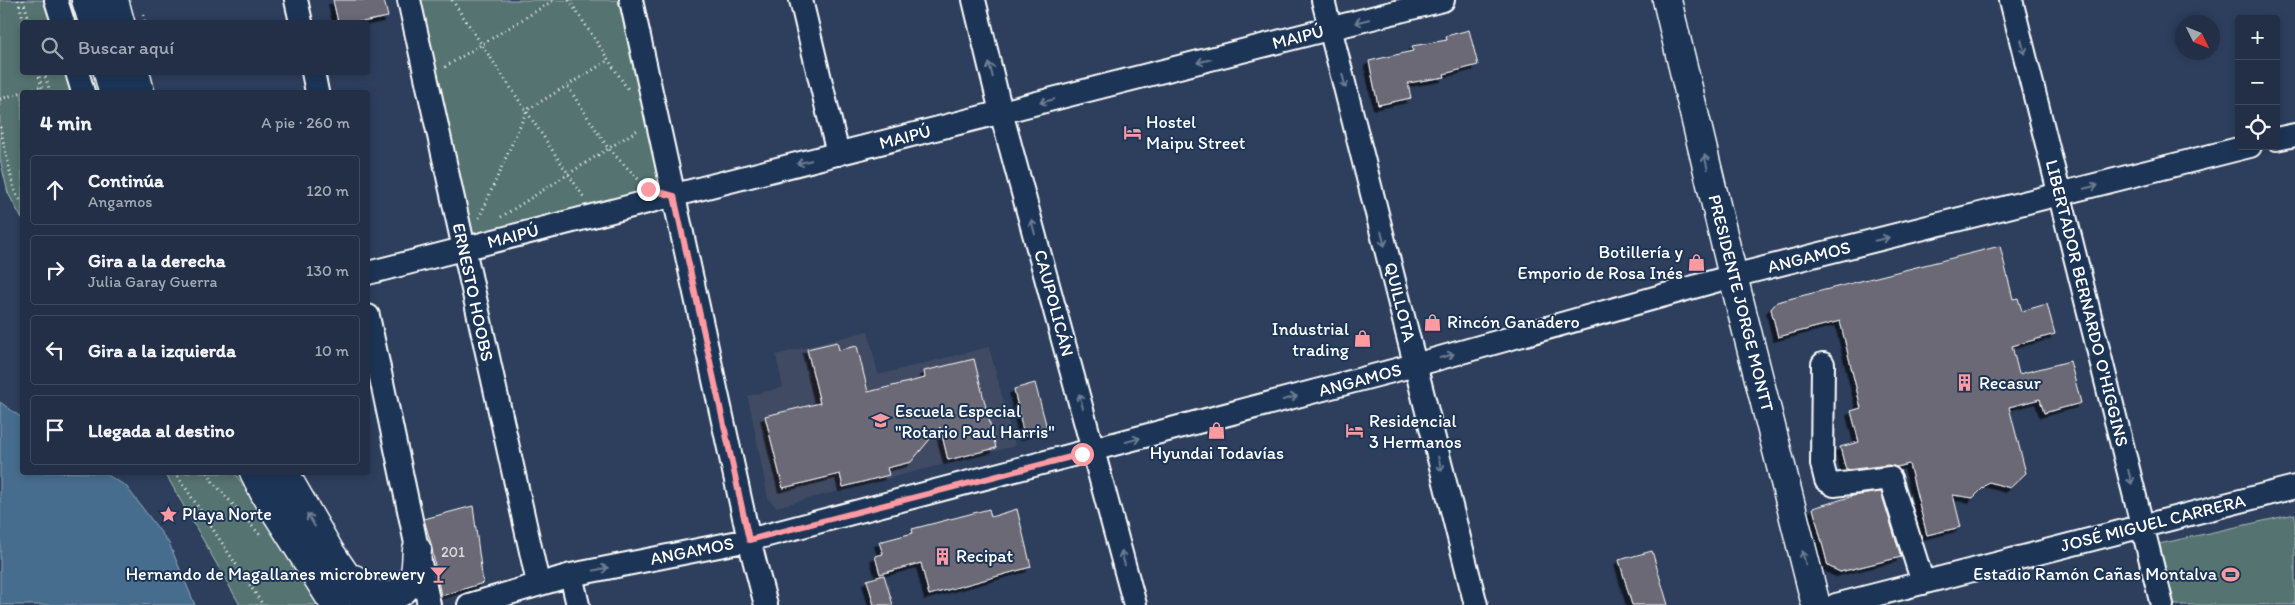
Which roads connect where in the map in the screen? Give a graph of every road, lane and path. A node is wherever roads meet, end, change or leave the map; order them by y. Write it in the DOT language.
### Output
graph roads {
  1 [pos="18,0"];
  2 [pos="23,0"];
  3 [pos="56,0"];
  4 [pos="86,0"];
  5 [pos="114,0"];
  6 [pos="296,0"];
  7 [pos="409,0"];
  8 [pos="452,0"];
  9 [pos="554,0"];
  10 [pos="569,0"];
  11 [pos="631,0"];
  12 [pos="801,0"];
  13 [pos="974,0"];
  14 [pos="1323,0"];
  15 [pos="1443,0"];
  16 [pos="1667,0"];
  17 [pos="2011,0"];
  18 [pos="23,20"];
  19 [pos="29,20"];
  20 [pos="62,20"];
  21 [pos="92,20"];
  22 [pos="119,20"];
  23 [pos="301,20"];
  24 [pos="1330,29"];
  25 [pos="483,45"];
  26 [pos="609,60"];
  27 [pos="39,75"];
  28 [pos="45,75"];
  29 [pos="79,75"];
  30 [pos="109,75"];
  31 [pos="314,75"];
  32 [pos="426,77"];
  33 [pos="42,86"];
  34 [pos="568,87"];
  35 [pos="29,90"];
  36 [pos="43,90"];
  37 [pos="49,90"];
  38 [pos="82,90"];
  39 [pos="112,90"];
  40 [pos="317,90"];
  41 [pos="20,93"];
  42 [pos="0,99"];
  43 [pos="632,100"];
  44 [pos="527,110"];
  45 [pos="1001,112"];
  46 [pos="637,119"];
  47 [pos="0,127"];
  48 [pos="2295,135"];
  49 [pos="2280,138"];
  50 [pos="608,148"];
  51 [pos="2235,150"];
  52 [pos="838,154"];
  53 [pos="567,174"];
  54 [pos="2061,195"];
  55 [pos="674,196"];
  56 [pos="585,199"];
  57 [pos="20,200"];
  58 [pos="479,219"];
  59 [pos="498,219"];
  60 [pos="463,249"];
  61 [pos="370,272"];
  62 [pos="1733,276"];
  63 [pos="370,326"];
  64 [pos="1823,364"];
  65 [pos="1415,365"];
  66 [pos="1095,450"];
  67 [pos="177,475"];
  68 [pos="210,475"];
  69 [pos="256,475"];
  70 [pos="286,475"];
  71 [pos="2295,487"];
  72 [pos="2141,524"];
  73 [pos="749,540"];
  74 [pos="266,542"];
  75 [pos="417,550"];
  76 [pos="330,552"];
  77 [pos="571,574"];
  78 [pos="1923,582"];
  79 [pos="538,583"];
  80 [pos="263,605"];
  81 [pos="335,605"];
  82 [pos="366,605"];
  83 [pos="429,605"];
  84 [pos="469,605"];
  85 [pos="578,605"];
  86 [pos="766,605"];
  87 [pos="1135,605"];
  88 [pos="1476,605"];
  89 [pos="1816,605"];
  90 [pos="1836,605"];
  91 [pos="2162,605"];
  1 -- 18 [label="path"];
  2 -- 19 [label="path"];
  3 -- 20 [label="street"];
  4 -- 21 [label="main road"];
  5 -- 22 [label="main road"];
  6 -- 23 [label="street"];
  7 -- 32 [label="street, ERNESTO HOOBS"];
  8 -- 25 [label="path"];
  9 -- 25 [label="path"];
  10 -- 26 [label="path"];
  11 -- 55 [label="street"];
  12 -- 52 [label="street"];
  45 -- 13 [label="street, CAUPOLICÁN, one-way"];
  14 -- 24 [label="street, QUILLOTA"];
  15 -- 24 [label="street, MAIPÚ, one-way"];
  62 -- 16 [label="main road, PRESIDENTE JORGE MONTT, one-way"];
  17 -- 54 [label="street, LIBERTADOR BERNARDO O'HIGGINS, one-way"];
  24 -- 45 [label="street, MAIPÚ, one-way"];
  24 -- 65 [label="street, QUILLOTA, one-way"];
  25 -- 32 [label="path"];
  25 -- 44 [label="path"];
  26 -- 34 [label="path"];
  26 -- 43 [label="path"];
  27 -- 33 [label="path"];
  28 -- 37 [label="path"];
  29 -- 38 [label="street"];
  30 -- 39 [label="main road"];
  31 -- 40 [label="street"];
  32 -- 60 [label="street, ERNESTO HOOBS"];
  33 -- 35 [label="path"];
  33 -- 36 [label="path"];
  34 -- 44 [label="path"];
  34 -- 50 [label="path"];
  41 -- 42 [label="path"];
  44 -- 53 [label="path"];
  44 -- 58 [label="path"];
  45 -- 52 [label="street, MAIPÚ"];
  66 -- 45 [label="street, CAUPOLICÁN, one-way"];
  46 -- 50 [label="path"];
  47 -- 57 [label="path"];
  48 -- 49 [label="street"];
  50 -- 53 [label="path"];
  50 -- 55 [label="path"];
  54 -- 51 [label="street, ANGAMOS, one-way"];
  52 -- 55 [label="street, MAIPÚ, one-way"];
  53 -- 56 [label="path"];
  53 -- 59 [label="path"];
  62 -- 54 [label="street, ANGAMOS, one-way"];
  54 -- 72 [label="street, LIBERTADOR BERNARDO O'HIGGINS, one-way"];
  55 -- 60 [label="street, MAIPÚ"];
  55 -- 73 [label="street"];
  60 -- 61 [label="street, MAIPÚ"];
  60 -- 79 [label="street, ERNESTO HOOBS"];
  65 -- 62 [label="street, ANGAMOS, one-way"];
  89 -- 62 [label="main road, PRESIDENTE JORGE MONTT, one-way"];
  63 -- 75 [label="street"];
  64 -- 78 [label="street"];
  66 -- 65 [label="street, ANGAMOS, one-way"];
  65 -- 88 [label="street, QUILLOTA, one-way"];
  66 -- 73 [label="street, ANGAMOS"];
  87 -- 66 [label="street, CAUPOLICÁN, one-way"];
  67 -- 80 [label="path"];
  68 -- 74 [label="path"];
  69 -- 81 [label="main road"];
  76 -- 70 [label="main road, one-way"];
  71 -- 72 [label="street, JOSÉ MIGUEL CARRERA"];
  72 -- 78 [label="street, JOSÉ MIGUEL CARRERA"];
  72 -- 91 [label="street, LIBERTADOR BERNARDO O'HIGGINS"];
  77 -- 73 [label="street, ANGAMOS, one-way"];
  73 -- 86 [label="street"];
  75 -- 76 [label="main road"];
  75 -- 83 [label="street"];
  76 -- 82 [label="main road"];
  77 -- 79 [label="street, ANGAMOS"];
  77 -- 85 [label="street"];
  78 -- 90 [label="street, JOSÉ MIGUEL CARRERA"];
  79 -- 84 [label="street, ANGAMOS"];
}
